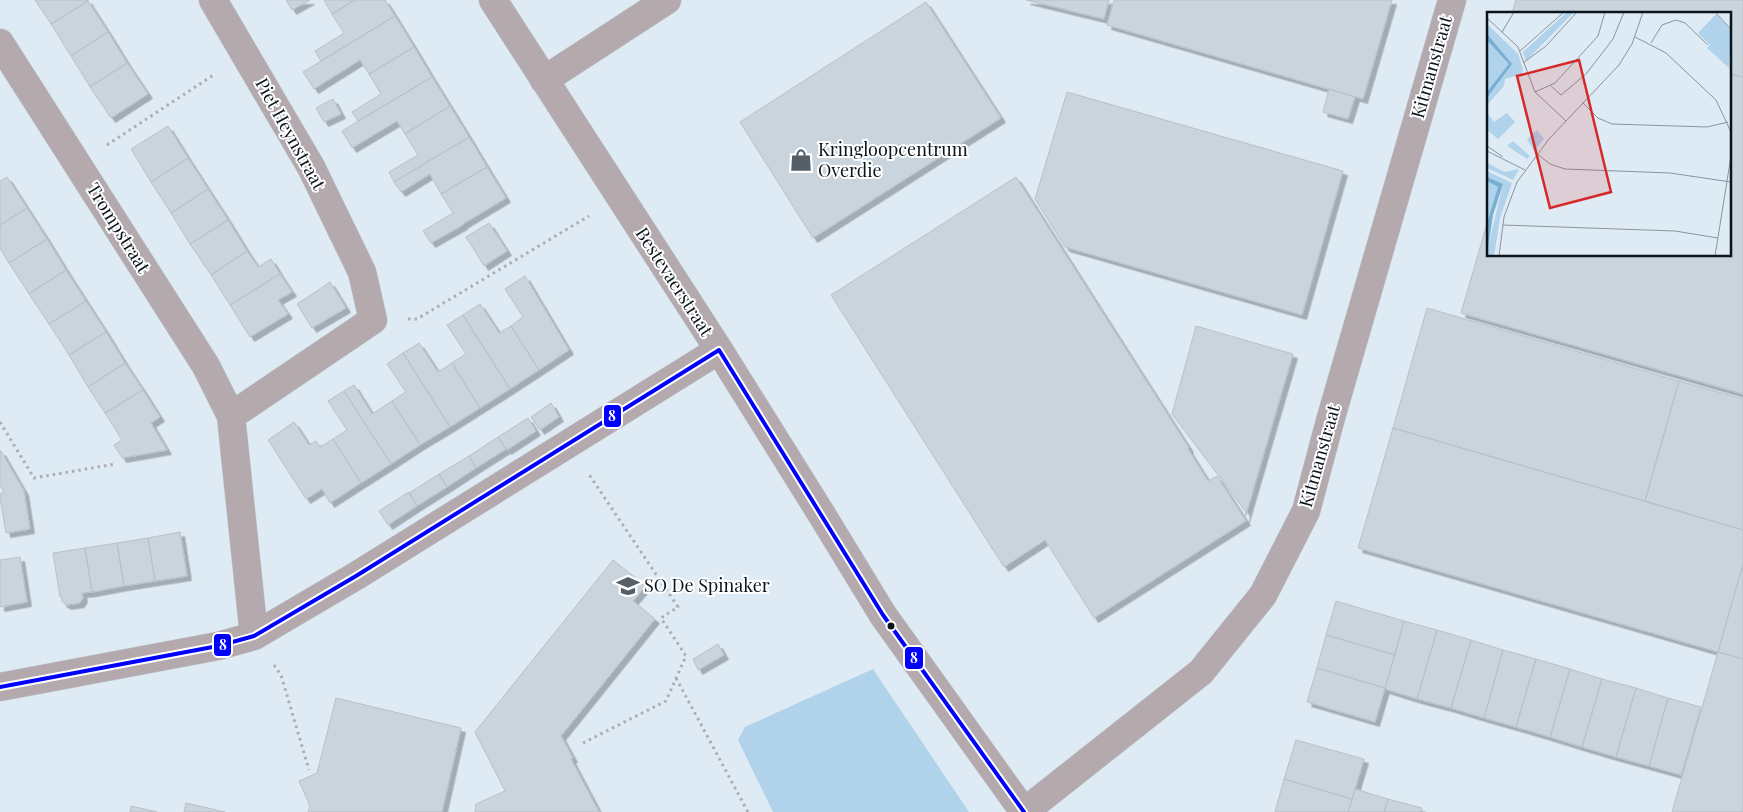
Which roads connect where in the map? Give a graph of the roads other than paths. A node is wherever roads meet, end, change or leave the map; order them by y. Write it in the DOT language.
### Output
graph roads {
  1 [pos="213,0"];
  2 [pos="493,0"];
  3 [pos="667,0"];
  4 [pos="1452,0"];
  5 [pos="0,43"];
  6 [pos="544,80"];
  7 [pos="719,350"];
  8 [pos="231,416"];
  9 [pos="254,636"];
  10 [pos="0,687"];
  11 [pos="1024,812"];
  1 -- 8 [label="street, Piet Heynstraat"];
  2 -- 6 [label="street, Bestevaerstraat"];
  3 -- 6 [label="street"];
  4 -- 11 [label="street, Kitmanstraat"];
  5 -- 8 [label="street, Trompstraat"];
  6 -- 7 [label="street, Bestevaerstraat"];
  7 -- 9 [label="street"];
  7 -- 11 [label="street, Bestevaerstraat"];
  8 -- 9 [label="street, Trompstraat"];
  9 -- 10 [label="street"];
}
